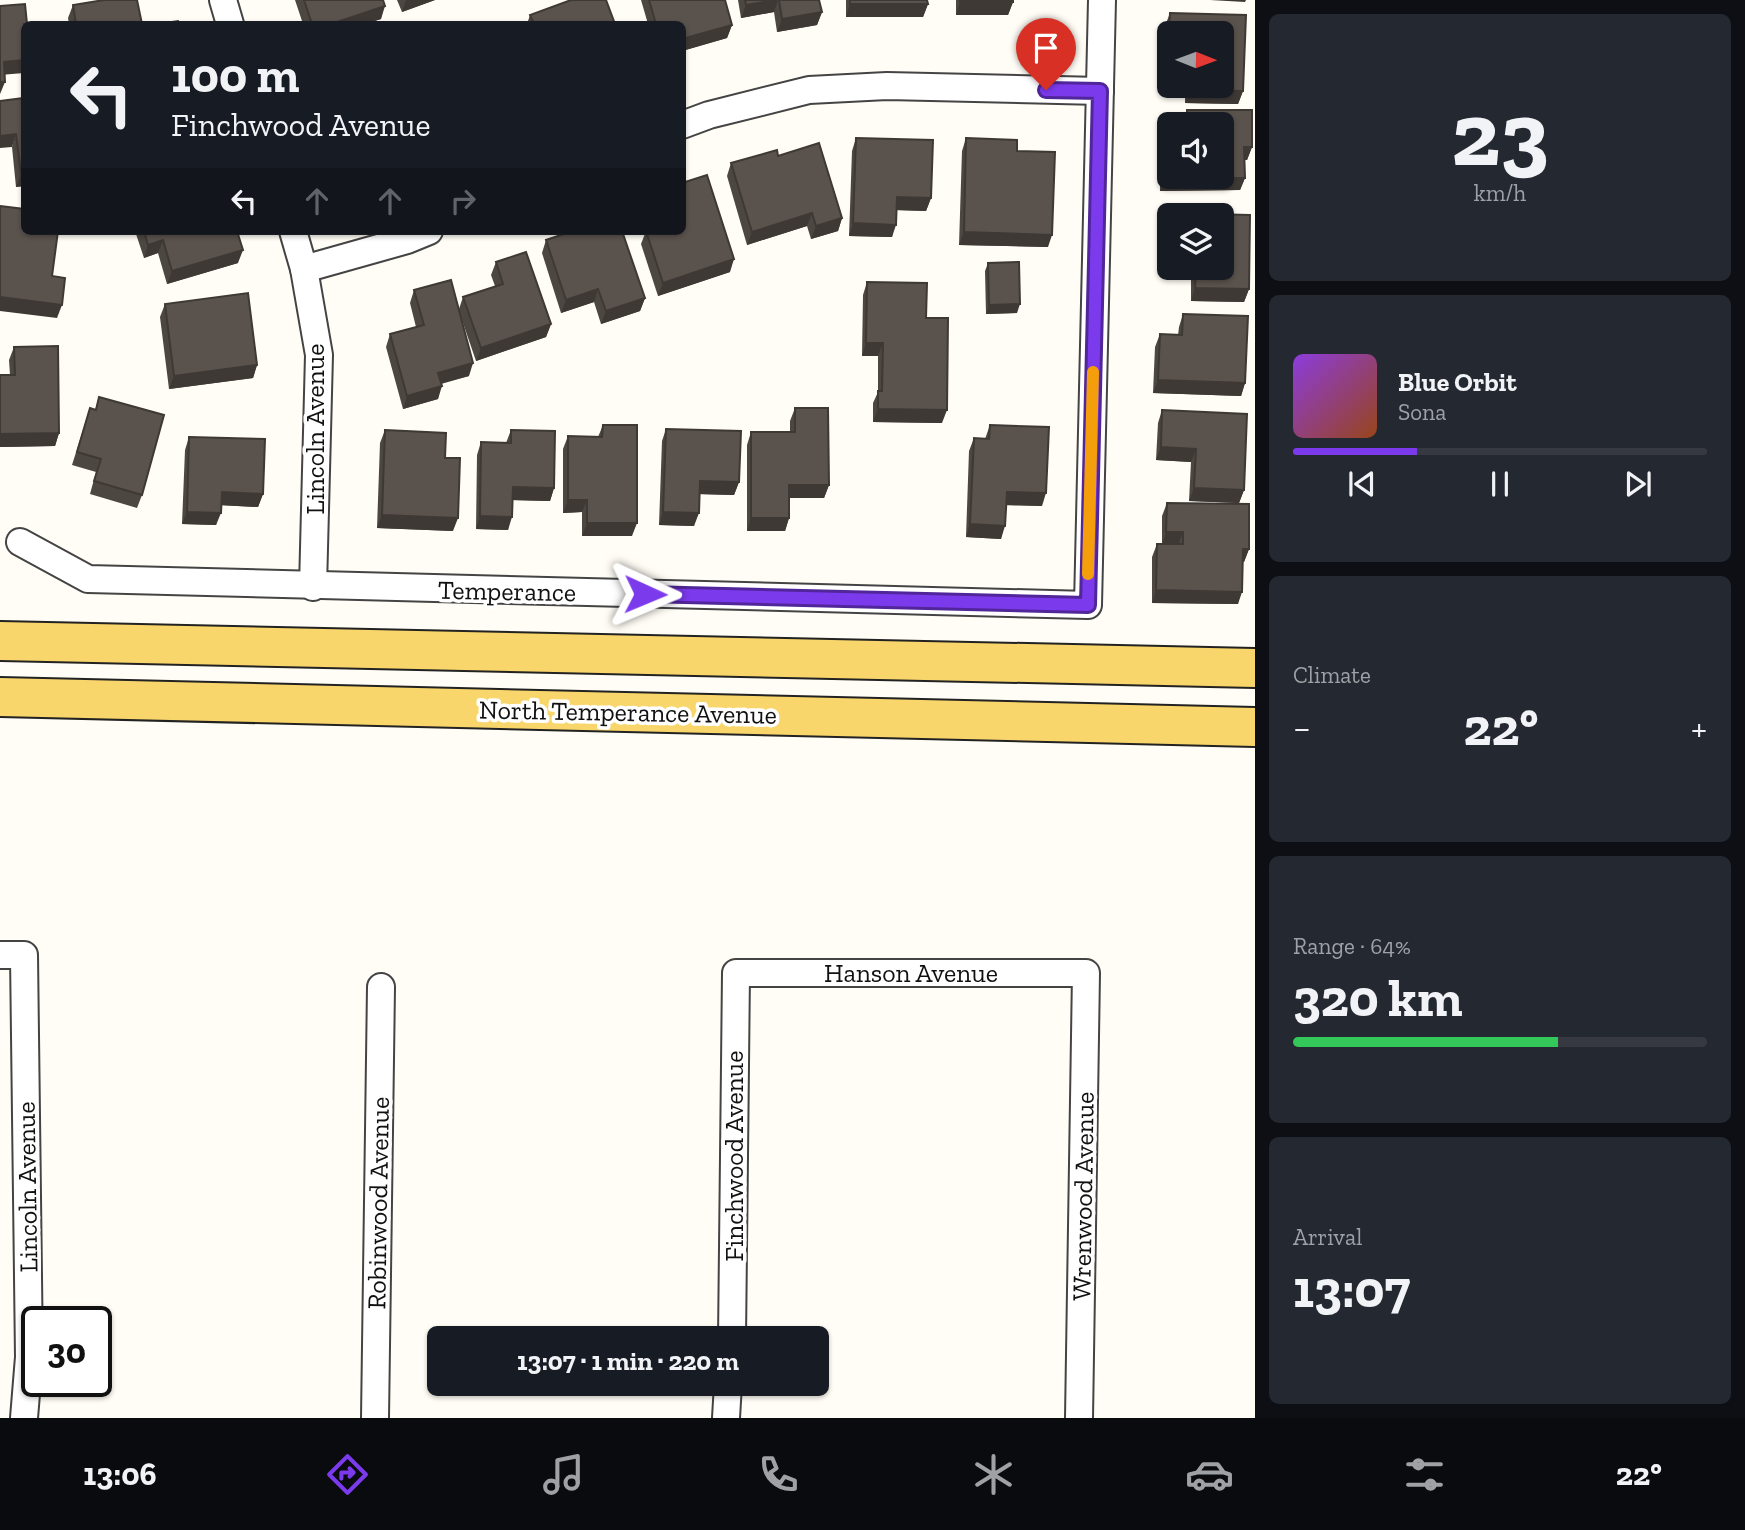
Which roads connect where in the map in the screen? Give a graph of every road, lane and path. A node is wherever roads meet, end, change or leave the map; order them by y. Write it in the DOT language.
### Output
graph roads {
  1 [pos="223,0"];
  2 [pos="1102,0"];
  3 [pos="229,21"];
  4 [pos="1100,91"];
  5 [pos="686,124"];
  6 [pos="294,235"];
  7 [pos="419,235"];
  8 [pos="304,269"];
  9 [pos="20,542"];
  10 [pos="313,587"];
  11 [pos="0,641"];
  12 [pos="1255,668"];
  13 [pos="0,697"];
  14 [pos="1255,727"];
  15 [pos="12,955"];
  16 [pos="736,973"];
  17 [pos="1086,973"];
  18 [pos="381,987"];
  19 [pos="732,1326"];
  20 [pos="727,1396"];
  21 [pos="16,1415"];
  22 [pos="375,1418"];
  23 [pos="726,1418"];
  24 [pos="1079,1418"];
  1 -- 3 [label="street"];
  2 -- 4 [label="street"];
  4 -- 5 [label="street"];
  4 -- 10 [label="street, Temperance"];
  6 -- 8 [label="street, Lincoln Avenue"];
  7 -- 8 [label="street"];
  8 -- 10 [label="street, Lincoln Avenue"];
  9 -- 10 [label="street, Temperance"];
  11 -- 12 [label="main road"];
  13 -- 14 [label="main road, North Temperance Avenue"];
  15 -- 21 [label="street, Lincoln Avenue"];
  16 -- 17 [label="street, Hanson Avenue"];
  16 -- 19 [label="street, Finchwood Avenue"];
  17 -- 24 [label="street, Wrenwood Avenue"];
  18 -- 22 [label="street, Robinwood Avenue"];
  20 -- 23 [label="street"];
}
